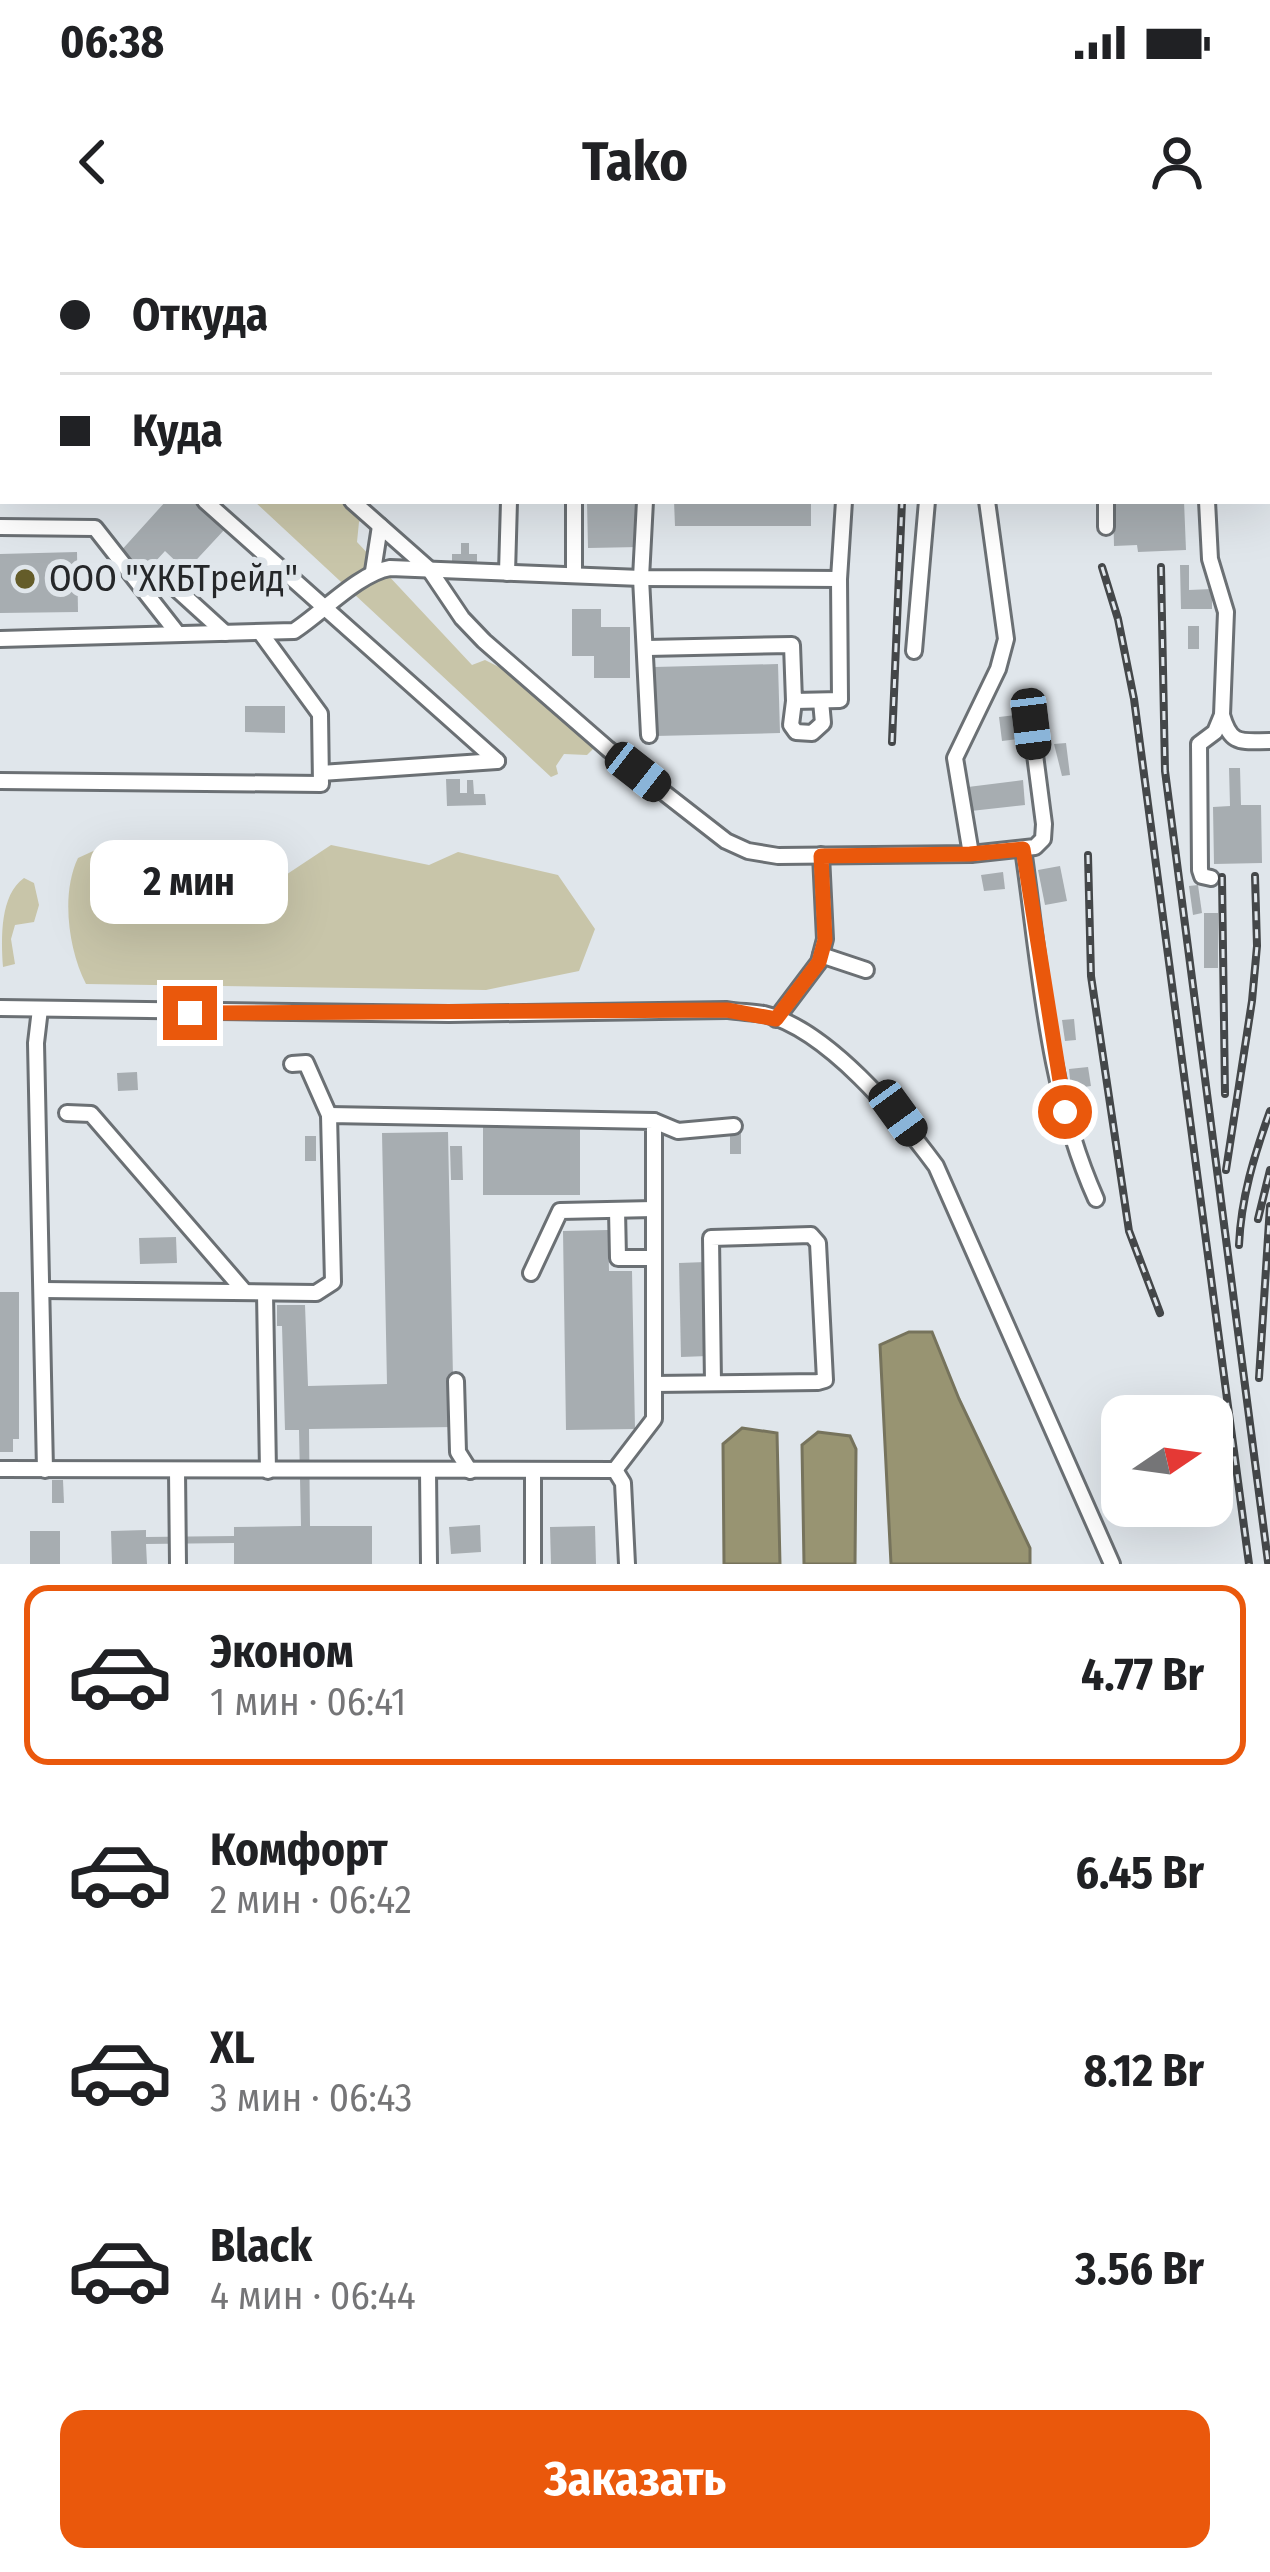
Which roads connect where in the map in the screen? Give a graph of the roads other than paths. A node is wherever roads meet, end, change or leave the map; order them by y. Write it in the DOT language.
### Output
graph roads {
  1 [pos="208,504"];
  2 [pos="355,504"];
  3 [pos="508,504"];
  4 [pos="574,504"];
  5 [pos="645,504"];
  6 [pos="844,504"];
  7 [pos="927,504"];
  8 [pos="987,504"];
  9 [pos="1106,504"];
  10 [pos="1207,504"];
  11 [pos="380,526"];
  12 [pos="0,527"];
  13 [pos="1106,527"];
  14 [pos="429,569"];
  15 [pos="373,571"];
  16 [pos="158,573"];
  17 [pos="507,573"];
  18 [pos="574,575"];
  19 [pos="641,578"];
  20 [pos="839,579"];
  21 [pos="327,610"];
  22 [pos="260,632"];
  23 [pos="225,633"];
  24 [pos="178,634"];
  25 [pos="0,639"];
  26 [pos="647,648"];
  27 [pos="914,651"];
  28 [pos="821,700"];
  29 [pos="794,701"];
  30 [pos="1222,715"];
  31 [pos="1031,724"];
  32 [pos="649,735"];
  33 [pos="1270,741"];
  34 [pos="321,773"];
  35 [pos="0,781"];
  36 [pos="1023,849"];
  37 [pos="970,854"];
  38 [pos="821,856"];
  39 [pos="1210,878"];
  40 [pos="821,955"];
  41 [pos="866,970"];
  42 [pos="0,1008"];
  43 [pos="40,1009"];
  44 [pos="776,1019"];
  45 [pos="292,1064"];
  46 [pos="67,1114"];
  47 [pos="328,1114"];
  48 [pos="653,1121"];
  49 [pos="734,1126"];
  50 [pos="1096,1199"];
  51 [pos="654,1209"];
  52 [pos="617,1210"];
  53 [pos="654,1258"];
  54 [pos="531,1273"];
  55 [pos="44,1290"];
  56 [pos="245,1292"];
  57 [pos="265,1293"];
  58 [pos="456,1381"];
  59 [pos="713,1383"];
  60 [pos="654,1384"];
  61 [pos="0,1469"];
  62 [pos="45,1469"];
  63 [pos="177,1471"];
  64 [pos="268,1471"];
  65 [pos="428,1471"];
  66 [pos="470,1471"];
  67 [pos="533,1471"];
  68 [pos="614,1471"];
  69 [pos="178,1564"];
  70 [pos="429,1564"];
  71 [pos="533,1564"];
  72 [pos="627,1564"];
  73 [pos="1112,1564"];
  1 -- 21 [label="lane"];
  2 -- 11 [label="lane"];
  3 -- 17 [label="lane"];
  4 -- 18 [label="lane"];
  5 -- 19 [label="lane"];
  6 -- 20 [label="lane"];
  7 -- 27 [label="lane"];
  8 -- 37 [label="lane"];
  9 -- 13 [label="lane"];
  10 -- 30 [label="lane"];
  11 -- 14 [label="lane"];
  11 -- 15 [label="lane"];
  12 -- 24 [label="lane"];
  14 -- 15 [label="lane"];
  14 -- 17 [label="lane"];
  14 -- 38 [label="lane"];
  15 -- 21 [label="lane"];
  16 -- 23 [label="lane"];
  17 -- 18 [label="lane"];
  18 -- 19 [label="lane"];
  19 -- 20 [label="lane"];
  19 -- 26 [label="lane"];
  20 -- 28 [label="lane"];
  21 -- 22 [label="lane"];
  21 -- 34 [label="lane"];
  22 -- 23 [label="lane"];
  22 -- 34 [label="lane"];
  23 -- 24 [label="lane"];
  24 -- 25 [label="lane"];
  26 -- 29 [label="lane"];
  26 -- 32 [label="lane"];
  28 -- 29 [label="lane"];
  28 -- 29 [label="lane"];
  30 -- 33 [label="lane"];
  30 -- 39 [label="lane"];
  31 -- 36 [label="lane"];
  34 -- 35 [label="lane"];
  36 -- 37 [label="lane"];
  36 -- 50 [label="lane"];
  37 -- 38 [label="lane"];
  38 -- 40 [label="lane"];
  40 -- 41 [label="lane"];
  40 -- 44 [label="lane"];
  42 -- 43 [label="lane"];
  43 -- 44 [label="lane"];
  43 -- 55 [label="lane"];
  44 -- 73 [label="lane"];
  45 -- 47 [label="lane"];
  46 -- 56 [label="lane"];
  47 -- 48 [label="lane"];
  47 -- 57 [label="lane"];
  48 -- 49 [label="lane"];
  48 -- 51 [label="lane"];
  51 -- 52 [label="lane"];
  51 -- 53 [label="lane"];
  52 -- 53 [label="lane"];
  52 -- 54 [label="lane"];
  53 -- 60 [label="lane"];
  55 -- 56 [label="lane"];
  55 -- 62 [label="lane"];
  56 -- 57 [label="lane"];
  57 -- 64 [label="lane"];
  58 -- 66 [label="lane"];
  59 -- 60 [label="lane"];
  60 -- 68 [label="lane"];
  61 -- 62 [label="lane"];
  62 -- 63 [label="lane"];
  63 -- 64 [label="lane"];
  63 -- 69 [label="lane"];
  64 -- 65 [label="lane"];
  65 -- 66 [label="lane"];
  65 -- 70 [label="lane"];
  66 -- 67 [label="lane"];
  67 -- 68 [label="lane"];
  67 -- 71 [label="lane"];
  68 -- 72 [label="lane"];
}
